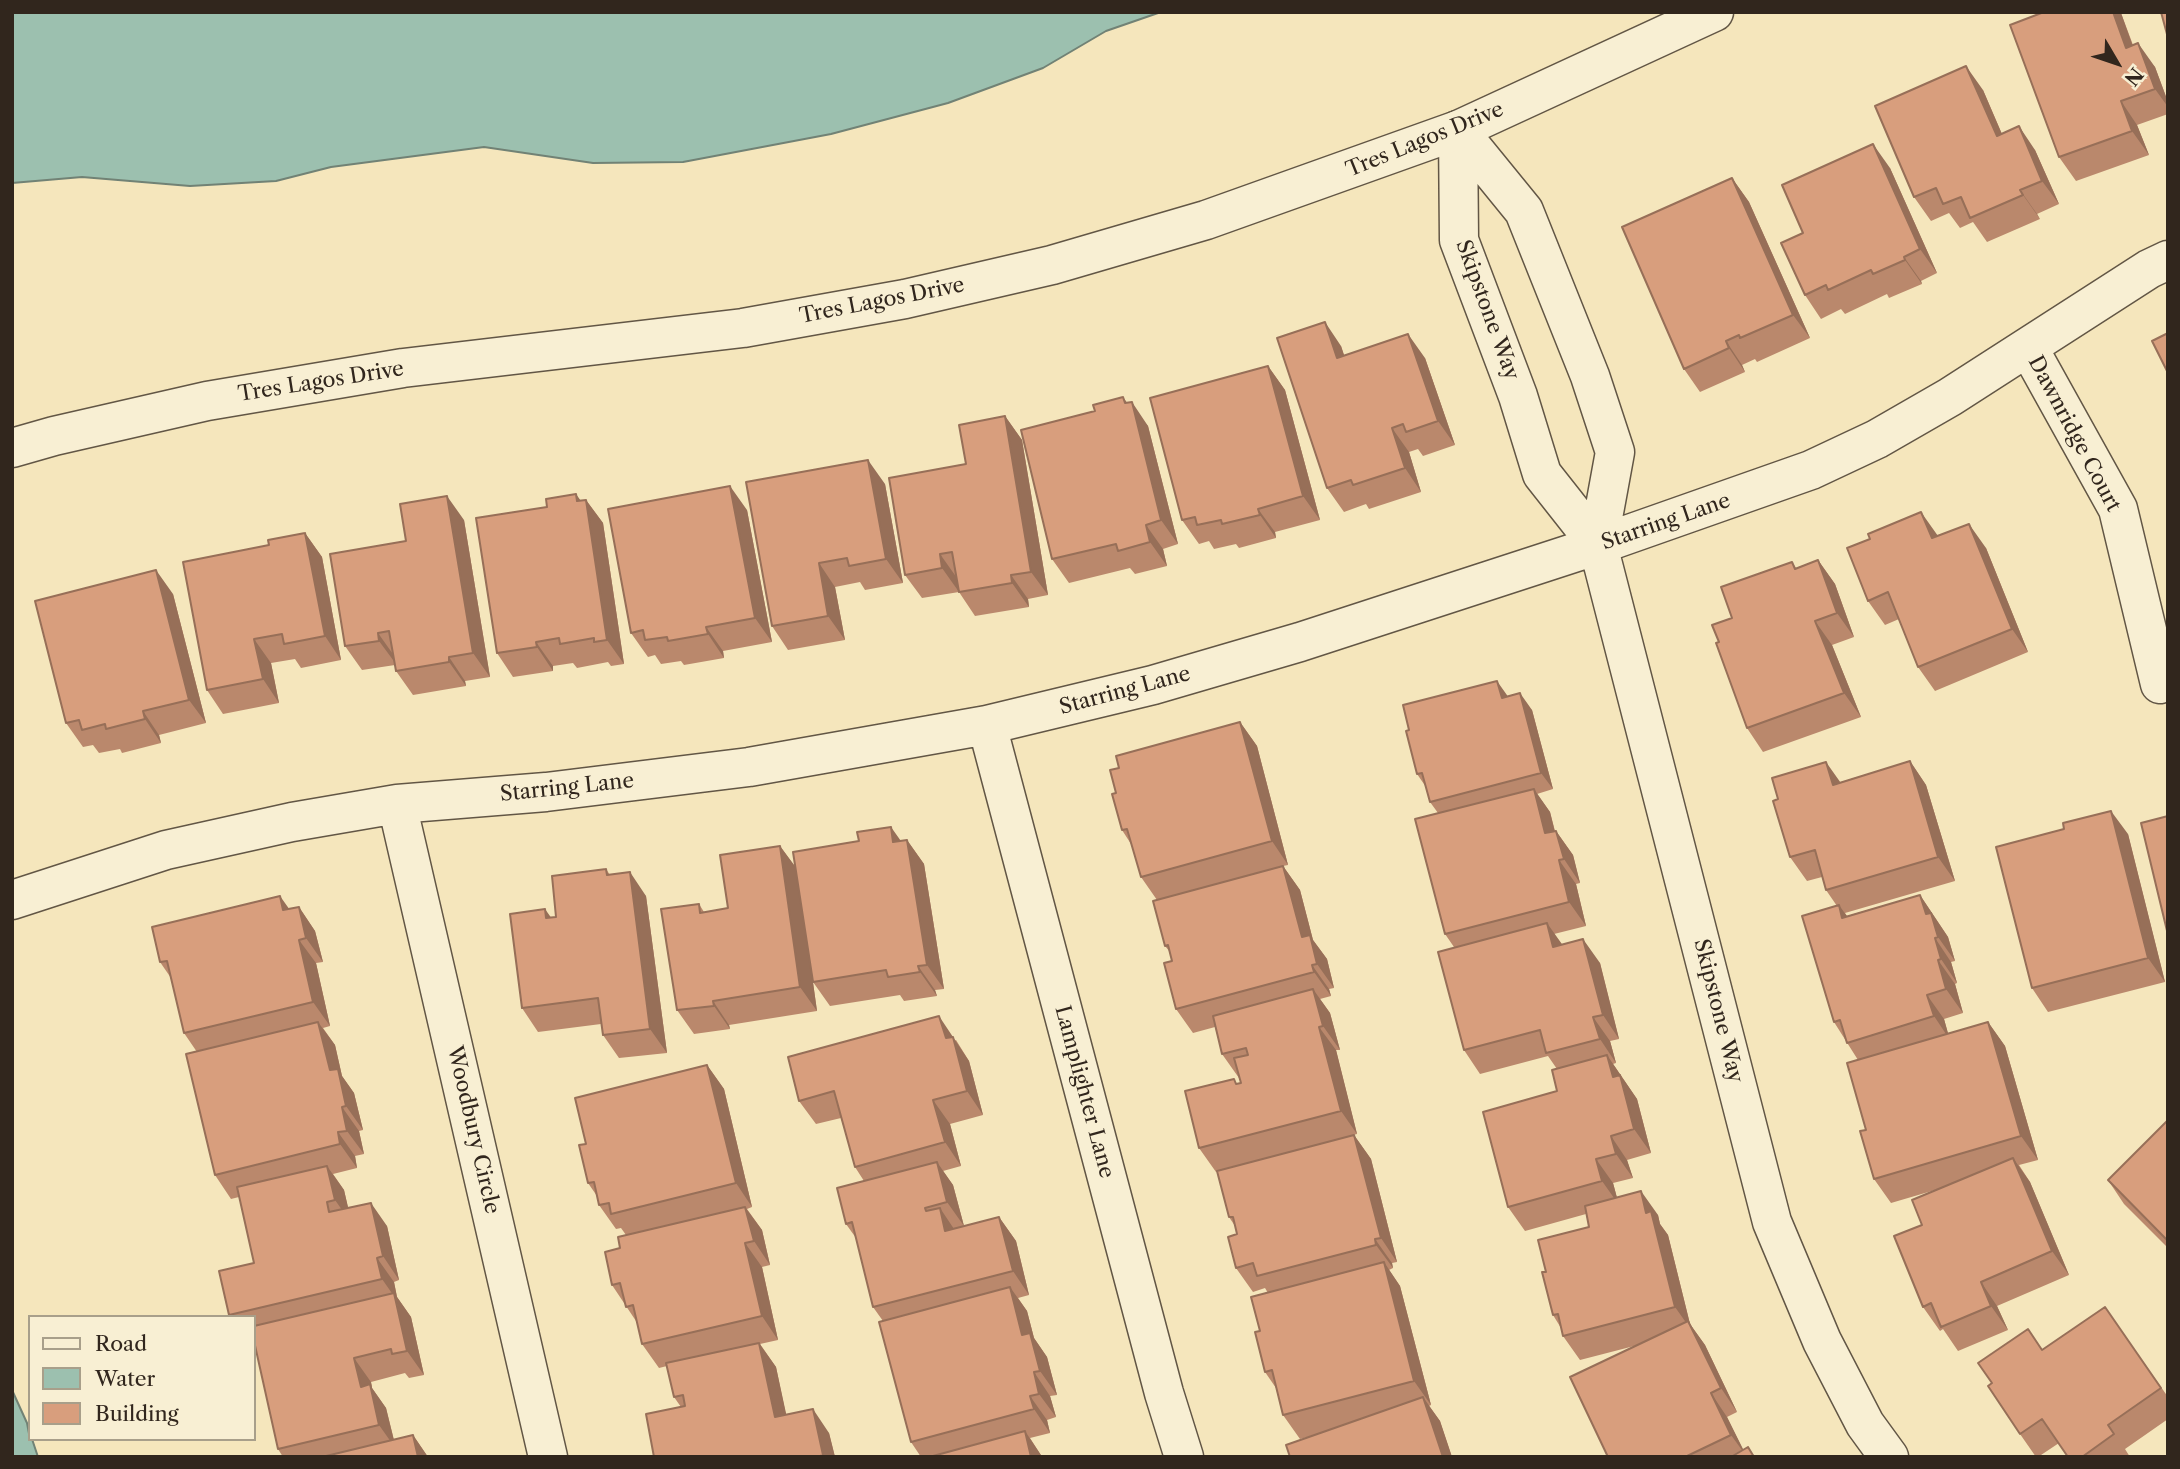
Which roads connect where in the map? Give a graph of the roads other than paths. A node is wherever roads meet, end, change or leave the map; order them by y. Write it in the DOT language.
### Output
graph roads {
  1 [pos="1714,12"];
  2 [pos="1458,130"];
  3 [pos="2168,260"];
  4 [pos="2028,347"];
  5 [pos="12,448"];
  6 [pos="1598,545"];
  7 [pos="2160,684"];
  8 [pos="987,725"];
  9 [pos="397,804"];
  10 [pos="12,900"];
  11 [pos="548,1457"];
  12 [pos="1184,1457"];
  13 [pos="1889,1457"];
  1 -- 2 [label="street, Tres Lagos Drive"];
  2 -- 5 [label="street, Tres Lagos Drive"];
  2 -- 6 [label="street, Skipstone Way"];
  2 -- 6 [label="street, Skipstone Way"];
  3 -- 4 [label="street, Starring Lane"];
  4 -- 6 [label="street, Starring Lane"];
  4 -- 7 [label="street, Dawnridge Court"];
  6 -- 8 [label="street, Starring Lane"];
  6 -- 13 [label="street, Skipstone Way"];
  8 -- 9 [label="street, Starring Lane"];
  8 -- 12 [label="street, Lamplighter Lane"];
  9 -- 10 [label="street, Starring Lane"];
  9 -- 11 [label="street, Woodbury Circle"];
}
